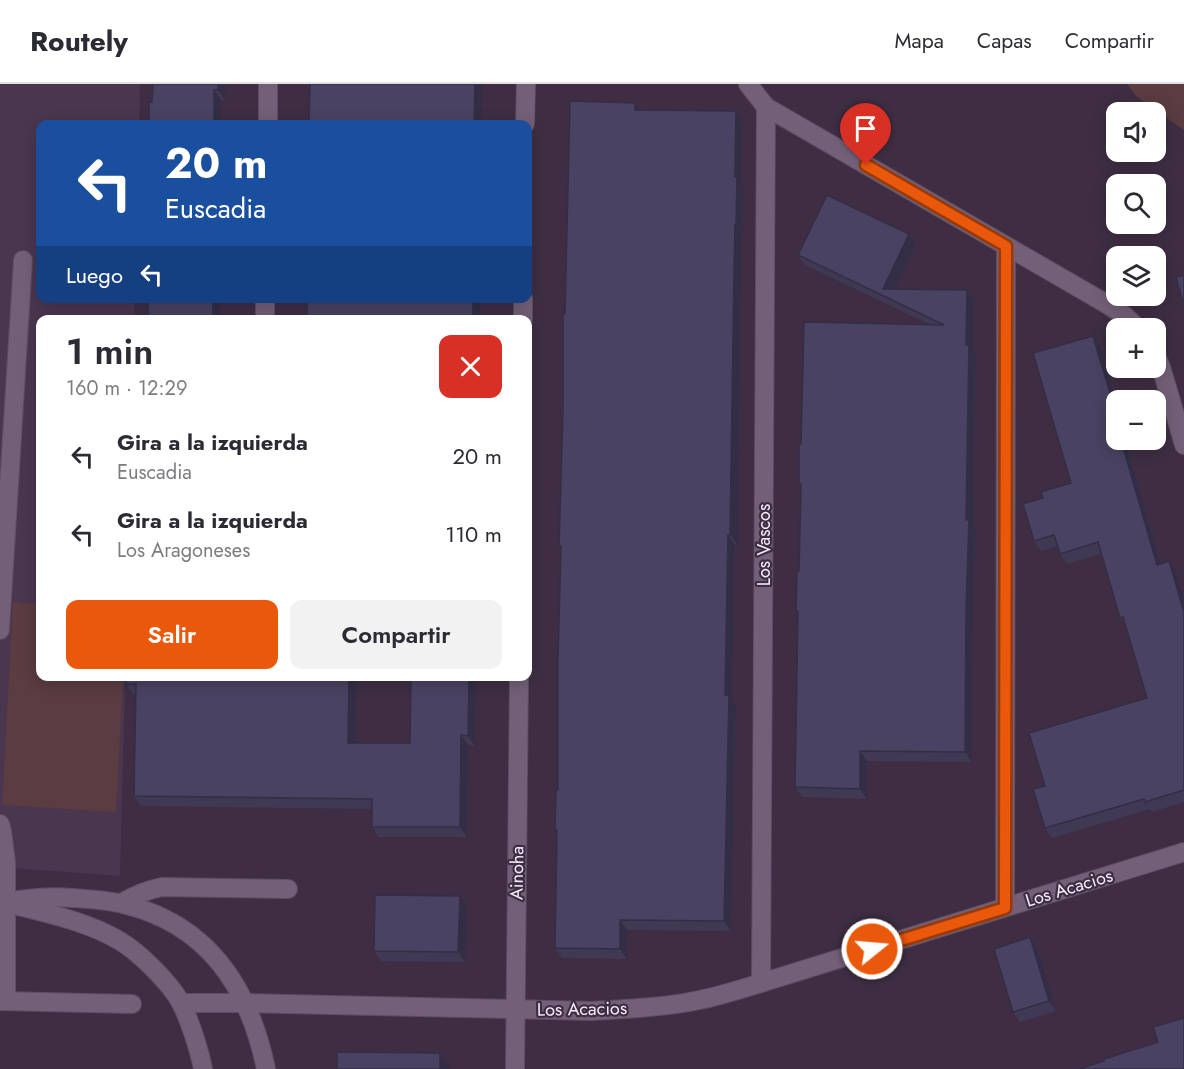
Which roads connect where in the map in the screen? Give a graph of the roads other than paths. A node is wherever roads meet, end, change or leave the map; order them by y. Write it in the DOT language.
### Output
graph roads {
  1 [pos="268,84"];
  2 [pos="526,84"];
  3 [pos="748,84"];
  4 [pos="766,107"];
  5 [pos="268,120"];
  6 [pos="525,120"];
  7 [pos="1006,246"];
  8 [pos="23,260"];
  9 [pos="1127,318"];
  10 [pos="1164,378"];
  11 [pos="1184,445"];
  12 [pos="0,630"];
  13 [pos="519,681"];
  14 [pos="0,824"];
  15 [pos="1184,852"];
  16 [pos="288,889"];
  17 [pos="3,902"];
  18 [pos="121,903"];
  19 [pos="1005,908"];
  20 [pos="761,983"];
  21 [pos="3,1001"];
  22 [pos="132,1004"];
  23 [pos="181,1004"];
  24 [pos="244,1004"];
  25 [pos="515,1009"];
  26 [pos="202,1069"];
  27 [pos="266,1069"];
  28 [pos="514,1069"];
  1 -- 5 [label="street"];
  2 -- 6 [label="street"];
  3 -- 4 [label="street"];
  4 -- 7 [label="street"];
  4 -- 20 [label="street, Los Vascos"];
  7 -- 9 [label="street"];
  7 -- 19 [label="street"];
  8 -- 12 [label="street"];
  10 -- 11 [label="street"];
  13 -- 25 [label="street, Ainoha"];
  14 -- 17 [label="street"];
  15 -- 19 [label="street, Los Acacios"];
  16 -- 18 [label="street"];
  17 -- 18 [label="street"];
  17 -- 21 [label="street"];
  17 -- 23 [label="street"];
  18 -- 24 [label="street"];
  19 -- 20 [label="street, Los Acacios"];
  20 -- 25 [label="street, Los Acacios"];
  21 -- 22 [label="street"];
  23 -- 24 [label="street, Los Acacios"];
  23 -- 26 [label="street"];
  24 -- 25 [label="street, Los Acacios"];
  24 -- 27 [label="street"];
  25 -- 28 [label="street, Ainoha"];
}
